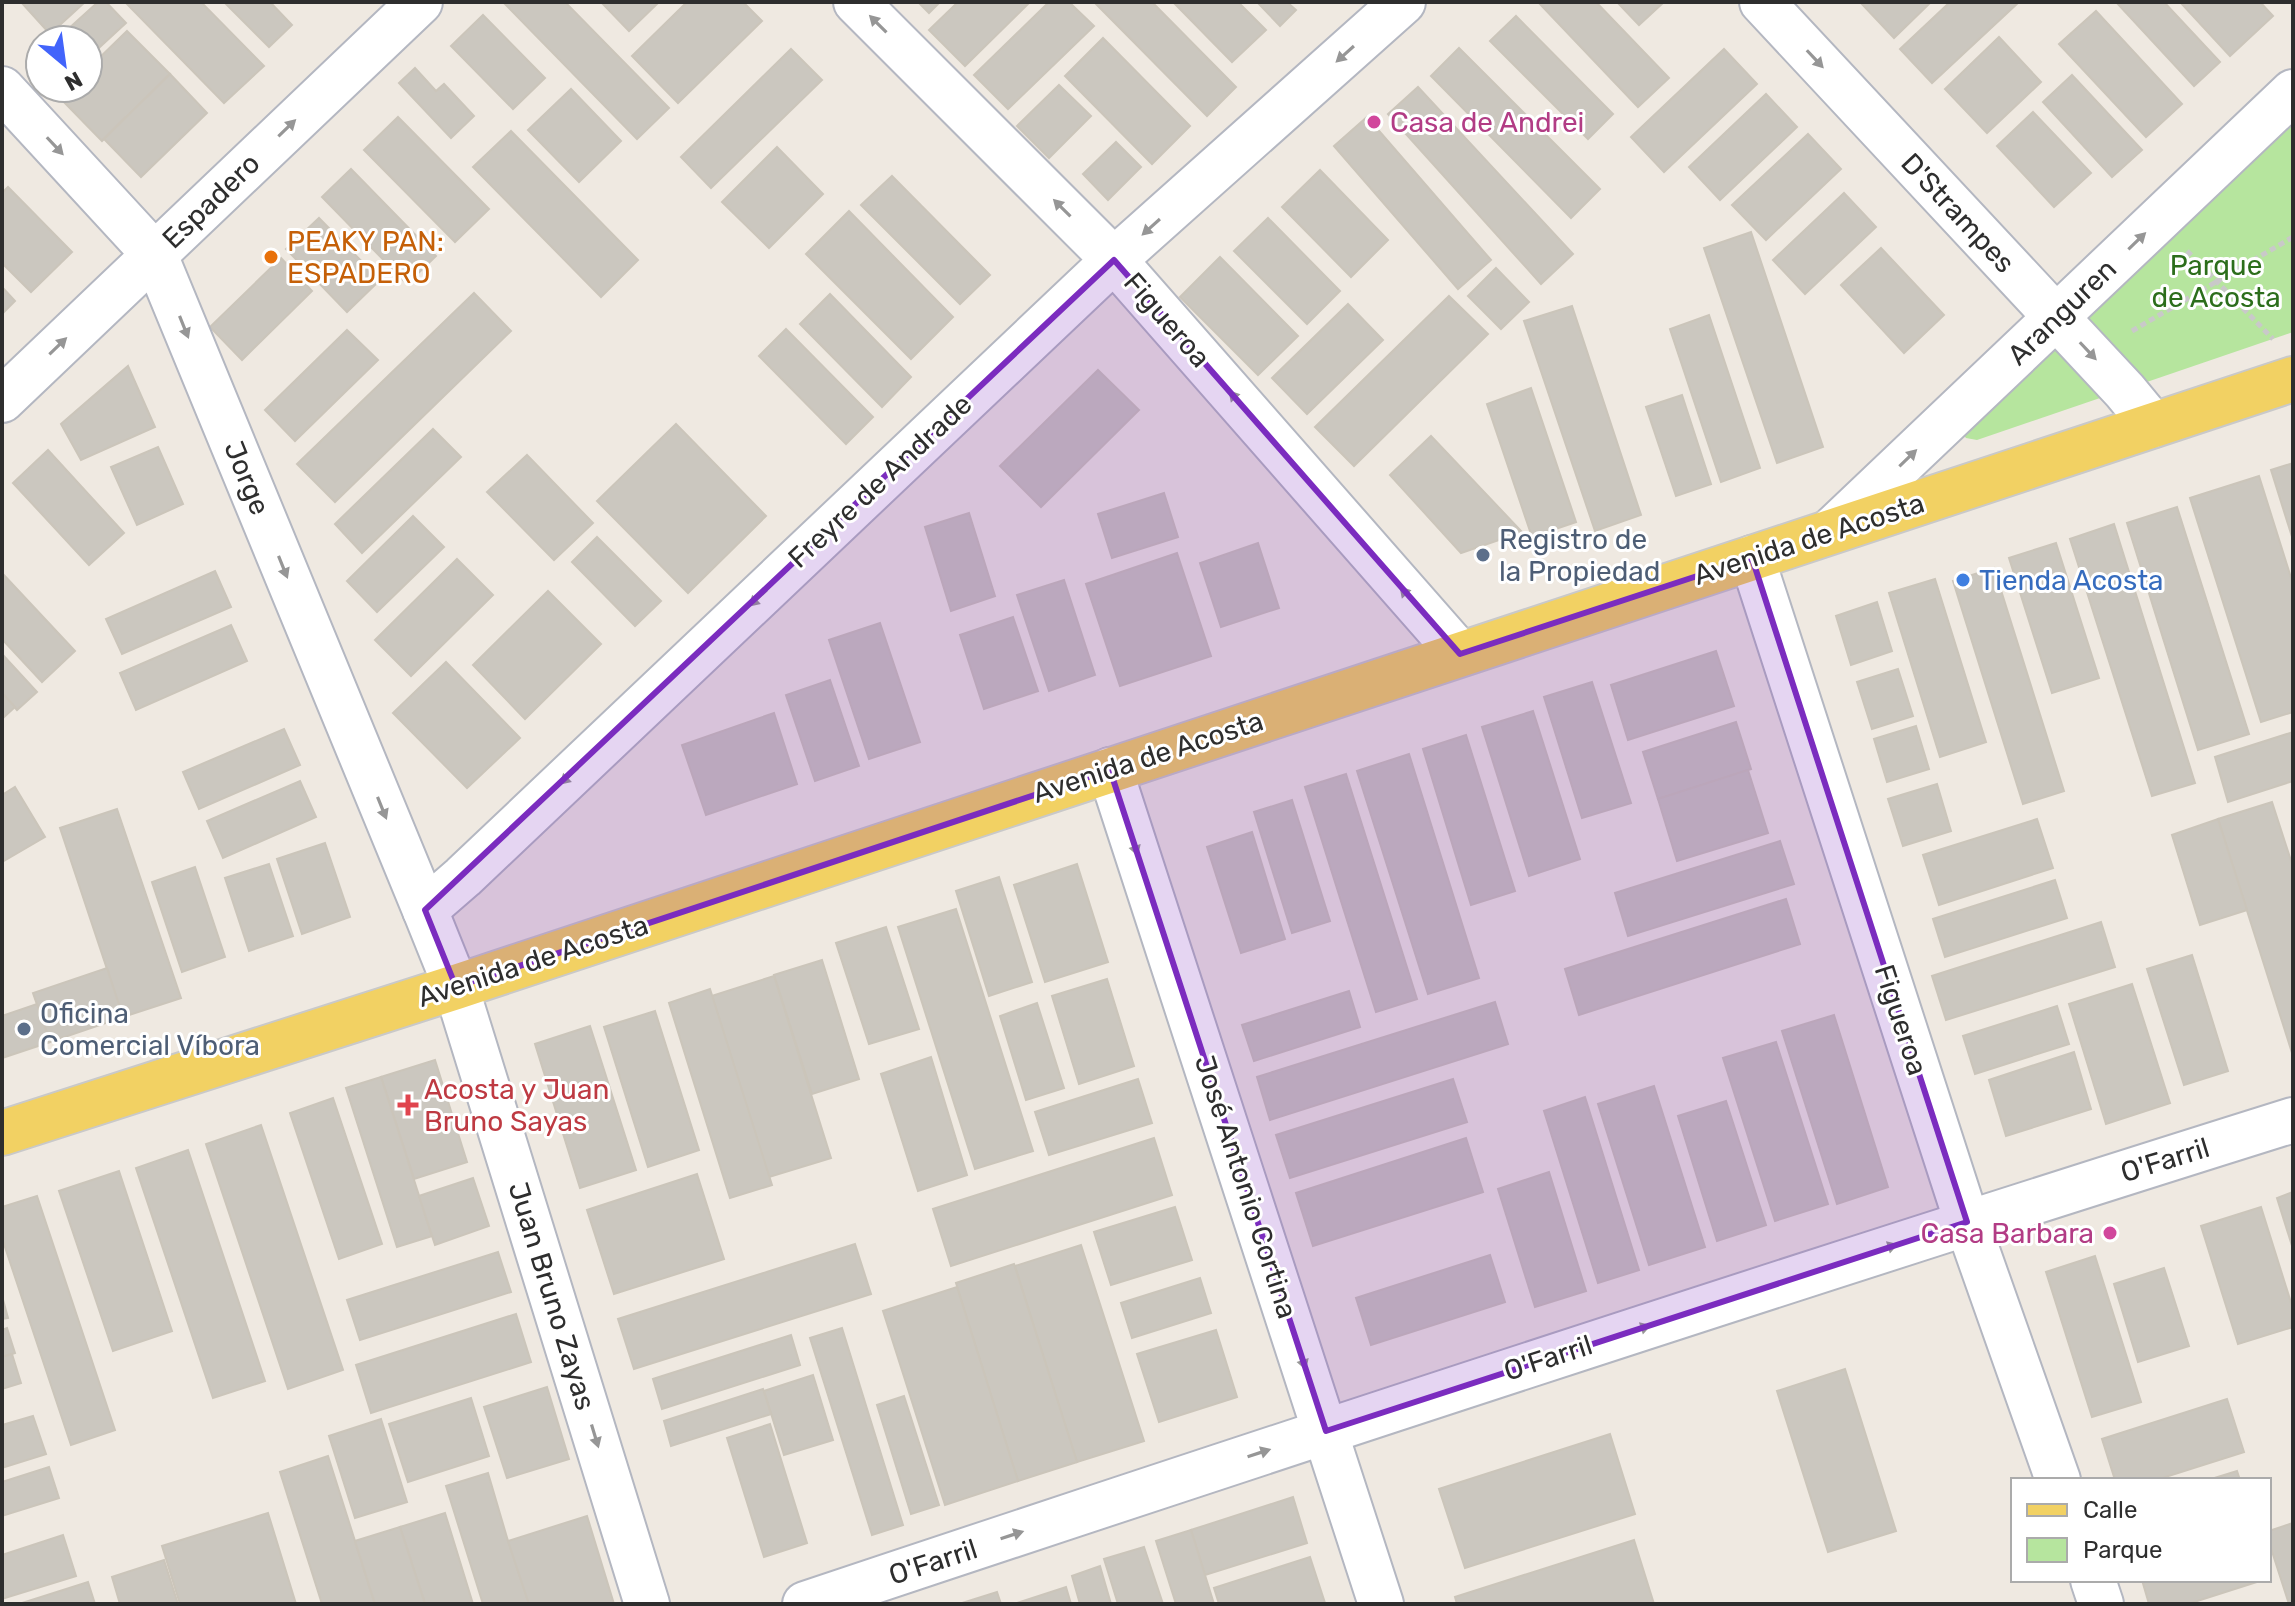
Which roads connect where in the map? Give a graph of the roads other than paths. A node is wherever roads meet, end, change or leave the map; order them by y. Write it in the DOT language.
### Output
graph roads {
  1 [pos="420,2"];
  2 [pos="856,2"];
  3 [pos="1403,2"];
  4 [pos="1762,2"];
  5 [pos="2,89"];
  6 [pos="2293,92"];
  7 [pos="155,255"];
  8 [pos="1114,260"];
  9 [pos="2056,318"];
  10 [pos="2293,379"];
  11 [pos="2,400"];
  12 [pos="2153,425"];
  13 [pos="1831,531"];
  14 [pos="1752,558"];
  15 [pos="1460,654"];
  16 [pos="1110,770"];
  17 [pos="425,910"];
  18 [pos="456,987"];
  19 [pos="2293,1120"];
  20 [pos="2,1133"];
  21 [pos="1967,1222"];
  22 [pos="1326,1431"];
  23 [pos="2057,1478"];
  24 [pos="2094,1582"];
  25 [pos="647,1604"];
  26 [pos="805,1604"];
  27 [pos="1381,1604"];
  28 [pos="2101,1604"];
  7 -- 1 [label="street, Espadero, one-way"];
  8 -- 2 [label="street, Figueroa, one-way"];
  3 -- 8 [label="street, Freyre de Andrade, one-way"];
  4 -- 9 [label="street, D'Strampes, one-way"];
  5 -- 7 [label="street, Jorge, one-way"];
  9 -- 6 [label="street, Aranguren, one-way"];
  11 -- 7 [label="street, Espadero, one-way"];
  7 -- 17 [label="street, Jorge, one-way"];
  15 -- 8 [label="street, Figueroa, one-way"];
  8 -- 17 [label="street, Freyre de Andrade, one-way"];
  9 -- 12 [label="street, D'Strampes, one-way"];
  13 -- 9 [label="street, Aranguren, one-way"];
  10 -- 12 [label="main road, Avenida de Acosta"];
  12 -- 13 [label="main road, Avenida de Acosta"];
  13 -- 14 [label="main road, Avenida de Acosta"];
  14 -- 15 [label="main road, Avenida de Acosta"];
  14 -- 21 [label="street, Figueroa"];
  15 -- 16 [label="main road, Avenida de Acosta"];
  16 -- 18 [label="main road, Avenida de Acosta"];
  16 -- 22 [label="street, José Antonio Cortina, one-way"];
  17 -- 18 [label="street"];
  18 -- 20 [label="main road, Avenida de Acosta"];
  18 -- 25 [label="street, Juan Bruno Zayas, one-way"];
  19 -- 21 [label="street, O'Farril"];
  22 -- 21 [label="street, O'Farril, one-way"];
  21 -- 23 [label="street, Figueroa"];
  26 -- 22 [label="street, O'Farril, one-way"];
  22 -- 27 [label="street, José Antonio Cortina"];
  24 -- 28 [label="street"];
}
